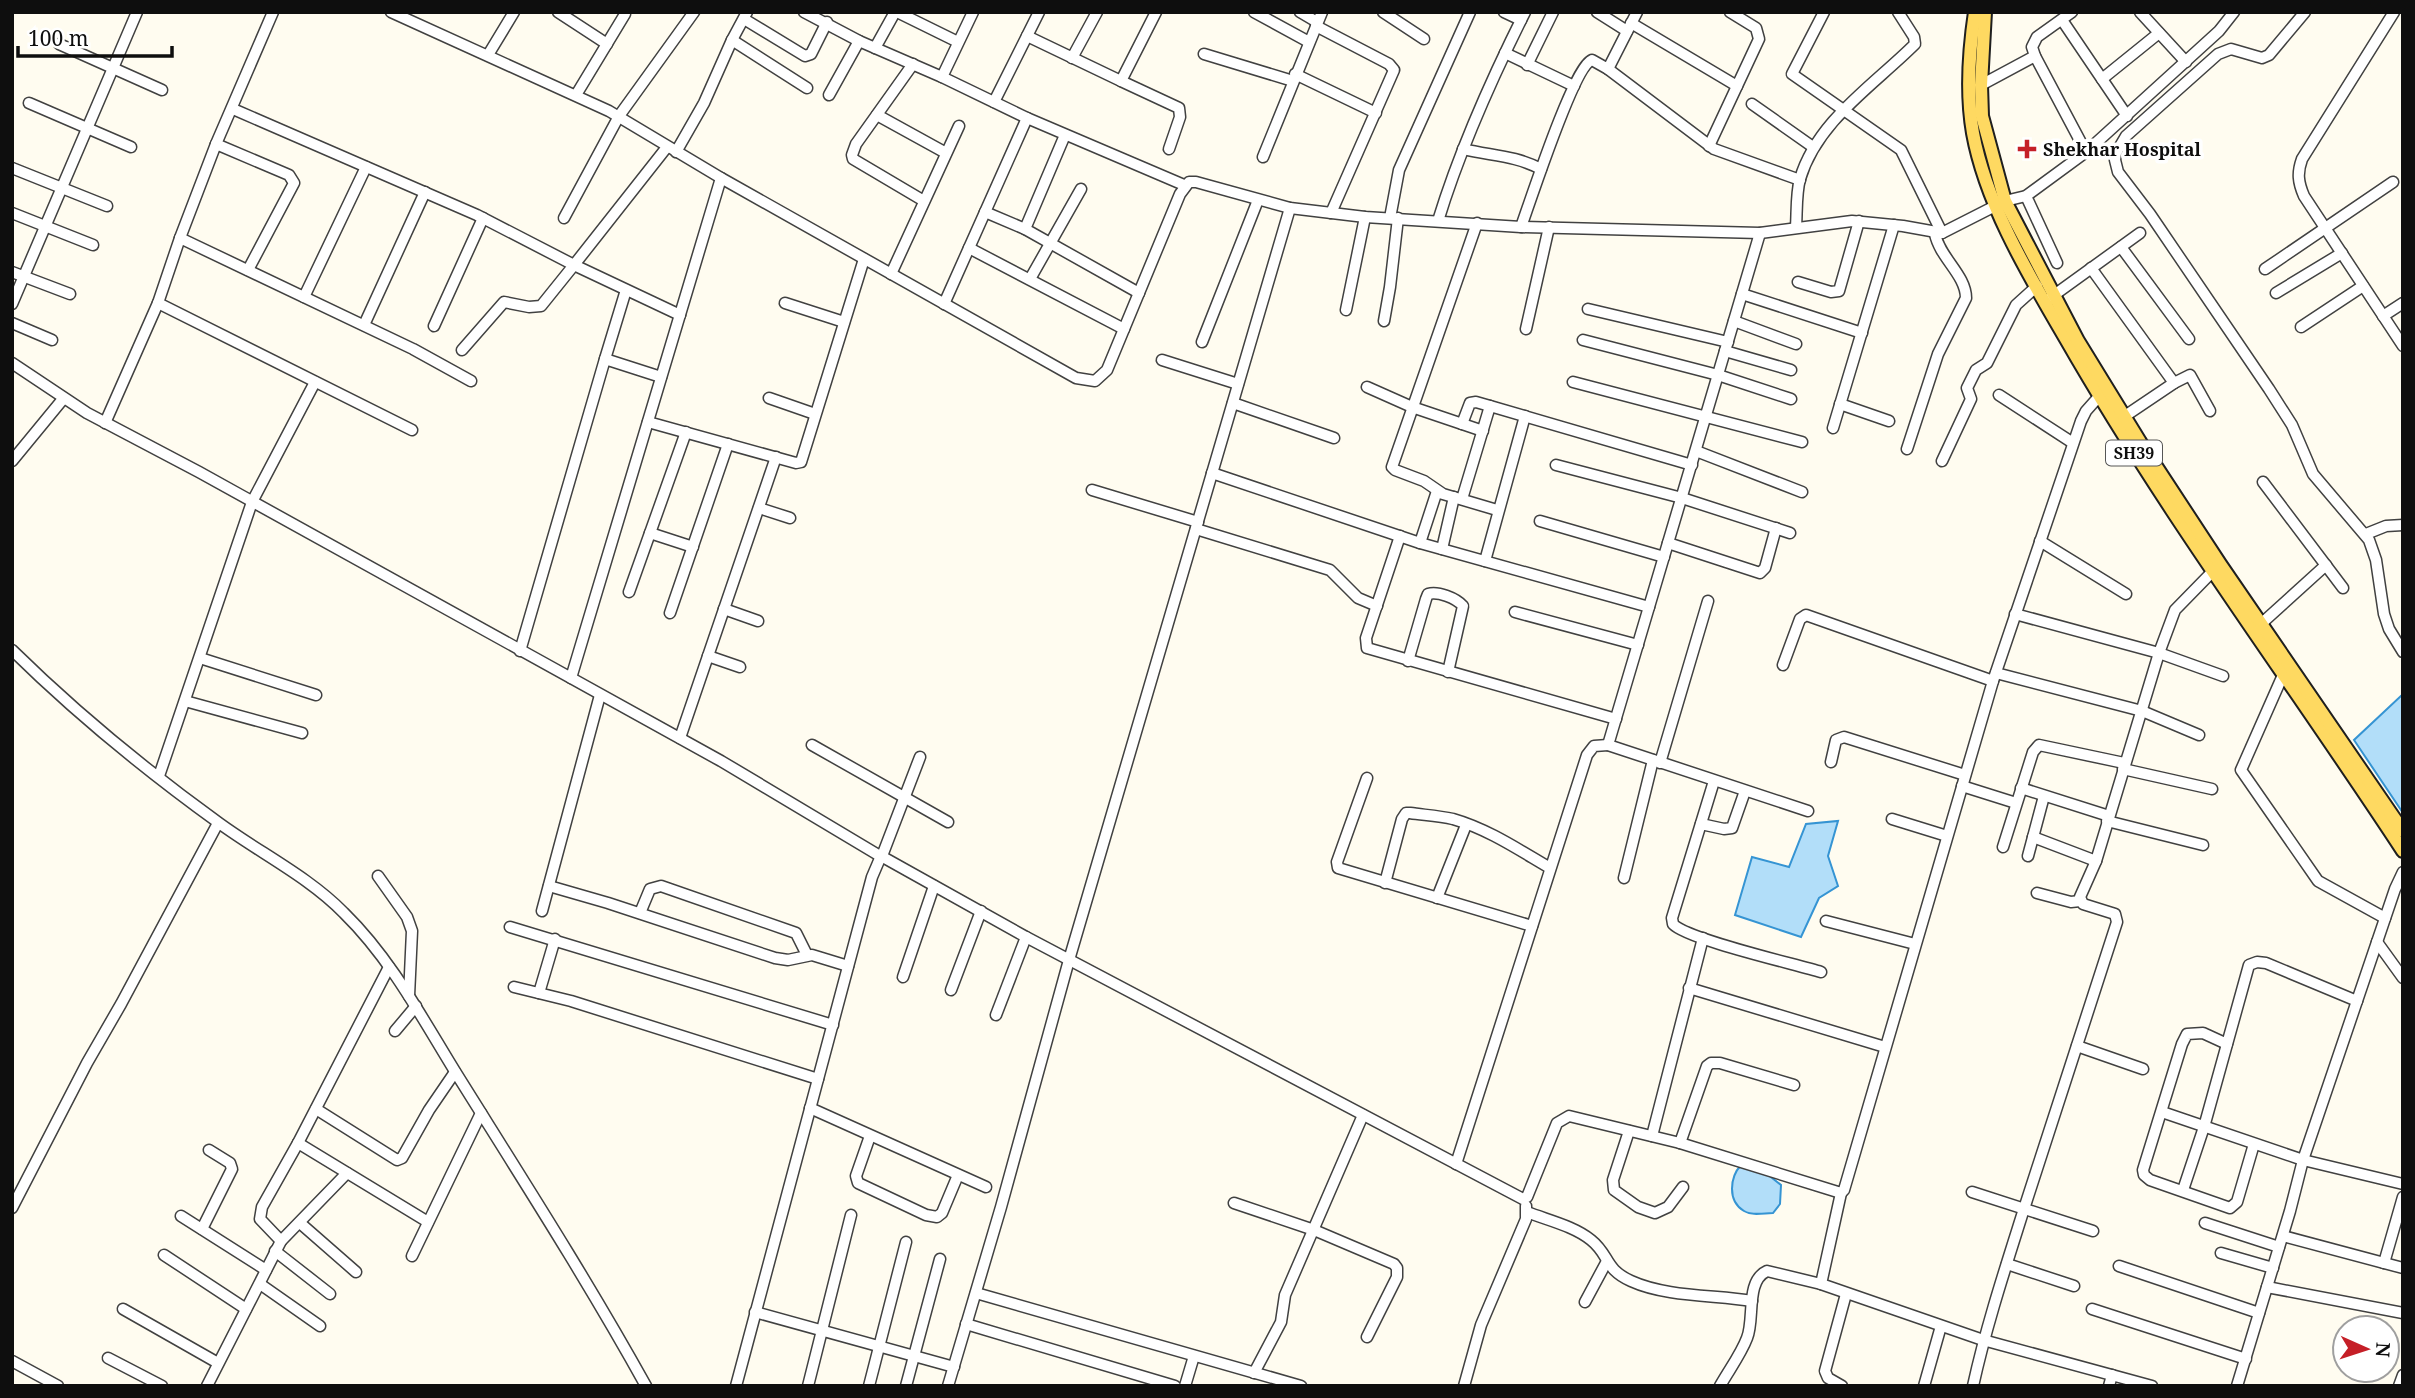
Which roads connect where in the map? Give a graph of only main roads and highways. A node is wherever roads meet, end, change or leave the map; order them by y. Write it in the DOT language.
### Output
graph roads {
  1 [pos="1975,12"];
  2 [pos="1985,12"];
  3 [pos="2001,204"];
  4 [pos="2050,298"];
  5 [pos="2103,392"];
  6 [pos="2182,516"];
  7 [pos="2216,568"];
  8 [pos="2403,831"];
  9 [pos="2403,851"];
  1 -- 3 [label="main road, SH39"];
  2 -- 3 [label="main road, SH39"];
  3 -- 4 [label="main road, SH39"];
  3 -- 4 [label="main road, SH39"];
  4 -- 5 [label="main road, SH39"];
  5 -- 6 [label="main road, SH39"];
  5 -- 6 [label="main road, SH39"];
  6 -- 7 [label="main road, SH39"];
  7 -- 8 [label="main road, SH39"];
  7 -- 9 [label="main road, SH39"];
}
